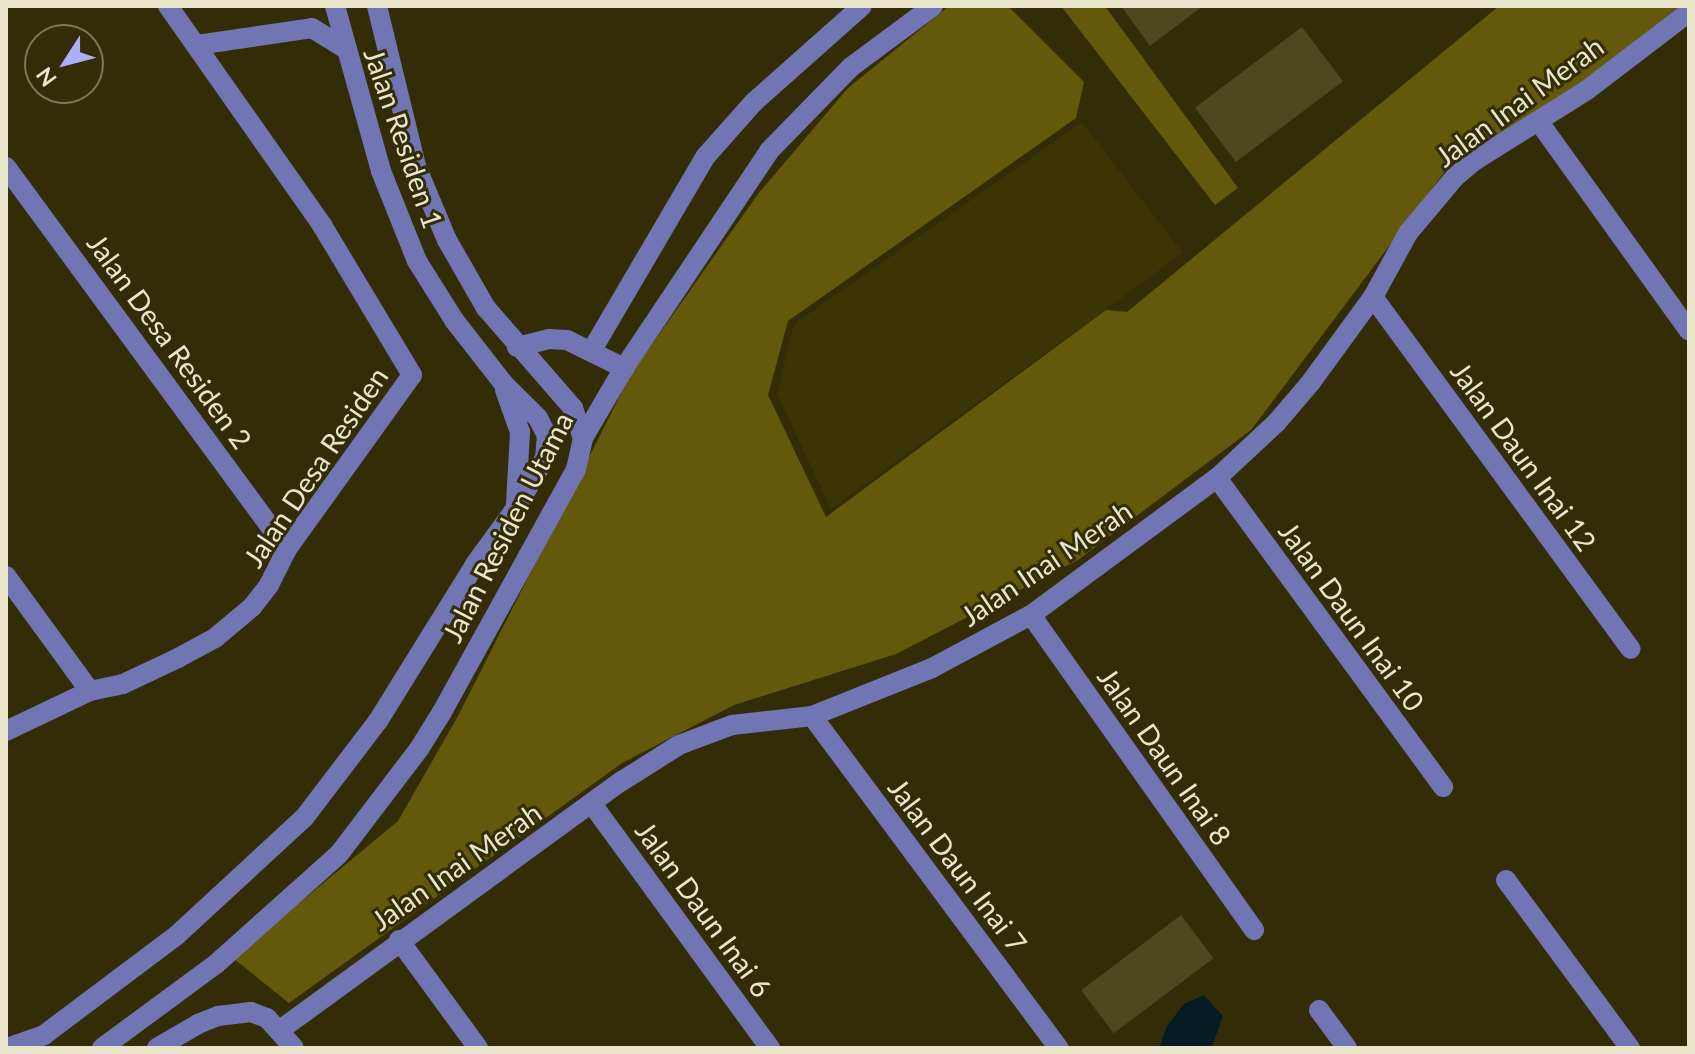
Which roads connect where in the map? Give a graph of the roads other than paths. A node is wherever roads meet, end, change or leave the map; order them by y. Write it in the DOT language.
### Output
graph roads {
  1 [pos="168,6"];
  2 [pos="335,6"];
  3 [pos="377,6"];
  4 [pos="862,6"];
  5 [pos="933,6"];
  6 [pos="1689,12"];
  7 [pos="197,45"];
  8 [pos="344,48"];
  9 [pos="1539,122"];
  10 [pos="6,167"];
  11 [pos="1373,297"];
  12 [pos="1689,331"];
  13 [pos="517,347"];
  14 [pos="592,350"];
  15 [pos="624,368"];
  16 [pos="503,383"];
  17 [pos="547,436"];
  18 [pos="583,438"];
  19 [pos="1217,478"];
  20 [pos="516,508"];
  21 [pos="287,549"];
  22 [pos="6,576"];
  23 [pos="1031,615"];
  24 [pos="1631,649"];
  25 [pos="90,691"];
  26 [pos="812,716"];
  27 [pos="6,731"];
  28 [pos="1443,787"];
  29 [pos="592,804"];
  30 [pos="1506,880"];
  31 [pos="1254,930"];
  32 [pos="399,940"];
  33 [pos="1319,1010"];
  34 [pos="280,1030"];
  35 [pos="7,1048"];
  36 [pos="102,1048"];
  37 [pos="157,1048"];
  38 [pos="294,1048"];
  39 [pos="478,1048"];
  40 [pos="770,1048"];
  41 [pos="1059,1048"];
  42 [pos="1347,1048"];
  43 [pos="1630,1048"];
  1 -- 7 [label="street, Jalan Desa Residen"];
  2 -- 8 [label="street, Jalan Residen 1"];
  3 -- 13 [label="street, Jalan Residen 1"];
  4 -- 14 [label="street"];
  5 -- 15 [label="street, Jalan Residen Utama"];
  6 -- 9 [label="street, Jalan Inai Merah"];
  7 -- 8 [label="street"];
  7 -- 21 [label="street, Jalan Desa Residen"];
  8 -- 16 [label="street, Jalan Residen 1"];
  9 -- 11 [label="street, Jalan Inai Merah"];
  9 -- 12 [label="street"];
  10 -- 21 [label="street, Jalan Desa Residen 2"];
  11 -- 19 [label="street, Jalan Inai Merah"];
  11 -- 24 [label="street, Jalan Daun Inai 12"];
  13 -- 14 [label="street"];
  13 -- 18 [label="street, Jalan Residen 1"];
  14 -- 15 [label="street"];
  15 -- 18 [label="street, Jalan Residen Utama"];
  16 -- 17 [label="street, Jalan Residen 1"];
  16 -- 20 [label="street"];
  17 -- 18 [label="street"];
  17 -- 20 [label="street, Jalan Residen Utama"];
  18 -- 36 [label="street, Jalan Residen Utama"];
  19 -- 23 [label="street, Jalan Inai Merah"];
  19 -- 28 [label="street, Jalan Daun Inai 10"];
  20 -- 35 [label="street, Jalan Residen Utama"];
  21 -- 25 [label="street, Jalan Desa Residen"];
  22 -- 25 [label="street"];
  23 -- 26 [label="street, Jalan Inai Merah"];
  23 -- 31 [label="street, Jalan Daun Inai 8"];
  25 -- 27 [label="street, Jalan Desa Residen"];
  26 -- 29 [label="street, Jalan Inai Merah"];
  26 -- 41 [label="street, Jalan Daun Inai 7"];
  29 -- 32 [label="street, Jalan Inai Merah"];
  29 -- 40 [label="street, Jalan Daun Inai 6"];
  30 -- 43 [label="street"];
  32 -- 34 [label="street, Jalan Inai Merah"];
  32 -- 39 [label="street"];
  33 -- 42 [label="street"];
  34 -- 37 [label="street"];
  34 -- 38 [label="street"];
}
